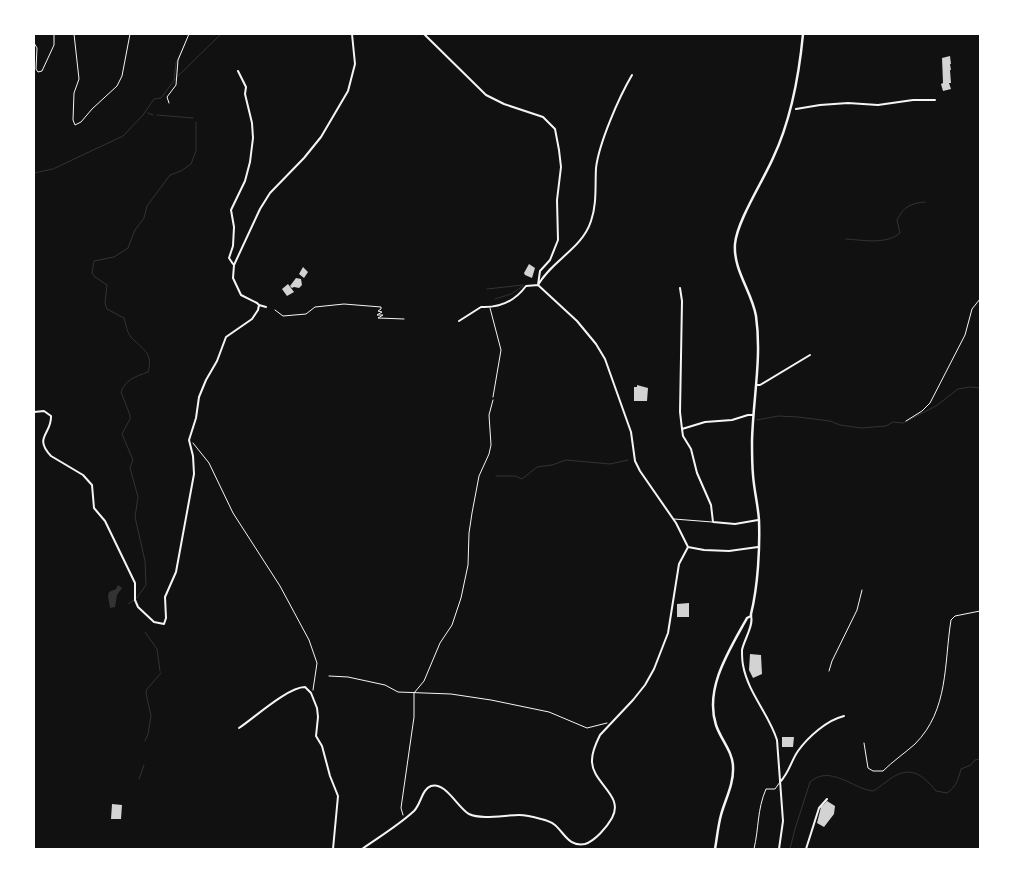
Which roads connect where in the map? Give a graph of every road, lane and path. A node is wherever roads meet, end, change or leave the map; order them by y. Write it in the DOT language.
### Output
graph roads {
  1 [pos="54,34"];
  2 [pos="75,34"];
  3 [pos="130,34"];
  4 [pos="190,34"];
  5 [pos="352,34"];
  6 [pos="424,34"];
  7 [pos="802,34"];
  8 [pos="34,43"];
  9 [pos="238,72"];
  10 [pos="632,76"];
  11 [pos="935,100"];
  12 [pos="169,103"];
  13 [pos="796,109"];
  14 [pos="234,265"];
  15 [pos="538,285"];
  16 [pos="680,288"];
  17 [pos="980,299"];
  18 [pos="259,305"];
  19 [pos="266,307"];
  20 [pos="490,308"];
  21 [pos="275,310"];
  22 [pos="404,319"];
  23 [pos="460,321"];
  24 [pos="810,355"];
  25 [pos="757,385"];
  26 [pos="494,396"];
  27 [pos="34,412"];
  28 [pos="753,415"];
  29 [pos="906,421"];
  30 [pos="682,429"];
  31 [pos="189,440"];
  32 [pos="673,519"];
  33 [pos="759,520"];
  34 [pos="713,522"];
  35 [pos="758,547"];
  36 [pos="688,548"];
  37 [pos="862,590"];
  38 [pos="980,611"];
  39 [pos="751,616"];
  40 [pos="829,671"];
  41 [pos="329,676"];
  42 [pos="414,693"];
  43 [pos="313,696"];
  44 [pos="844,716"];
  45 [pos="610,723"];
  46 [pos="239,728"];
  47 [pos="864,743"];
  48 [pos="780,782"];
  49 [pos="827,799"];
  50 [pos="405,818"];
  51 [pos="333,849"];
  52 [pos="362,849"];
  53 [pos="715,849"];
  54 [pos="754,849"];
  55 [pos="780,849"];
  56 [pos="806,849"];
  1 -- 8 [label="path"];
  2 -- 3 [label="path"];
  4 -- 12 [label="path"];
  5 -- 14 [label="street"];
  6 -- 15 [label="street"];
  7 -- 25 [label="street"];
  9 -- 14 [label="street"];
  10 -- 15 [label="street"];
  11 -- 13 [label="street"];
  14 -- 18 [label="street"];
  15 -- 20 [label="street"];
  15 -- 32 [label="street"];
  16 -- 30 [label="street"];
  17 -- 29 [label="path"];
  18 -- 19 [label="street"];
  18 -- 31 [label="street"];
  20 -- 23 [label="street"];
  20 -- 26 [label="lane"];
  21 -- 22 [label="path"];
  24 -- 25 [label="street"];
  25 -- 28 [label="street"];
  26 -- 42 [label="path"];
  27 -- 31 [label="street"];
  28 -- 30 [label="street"];
  28 -- 33 [label="street"];
  30 -- 34 [label="street"];
  31 -- 43 [label="path"];
  32 -- 34 [label="lane"];
  32 -- 36 [label="street"];
  33 -- 34 [label="street"];
  33 -- 35 [label="street"];
  35 -- 36 [label="street"];
  35 -- 39 [label="street"];
  36 -- 45 [label="street"];
  37 -- 40 [label="lane"];
  38 -- 47 [label="path"];
  39 -- 48 [label="street"];
  39 -- 53 [label="street"];
  41 -- 42 [label="path"];
  42 -- 45 [label="path"];
  42 -- 50 [label="path"];
  43 -- 46 [label="street"];
  43 -- 51 [label="street"];
  44 -- 48 [label="street"];
  45 -- 50 [label="street"];
  48 -- 54 [label="lane"];
  48 -- 55 [label="street"];
  49 -- 56 [label="street"];
  50 -- 52 [label="street"];
}
